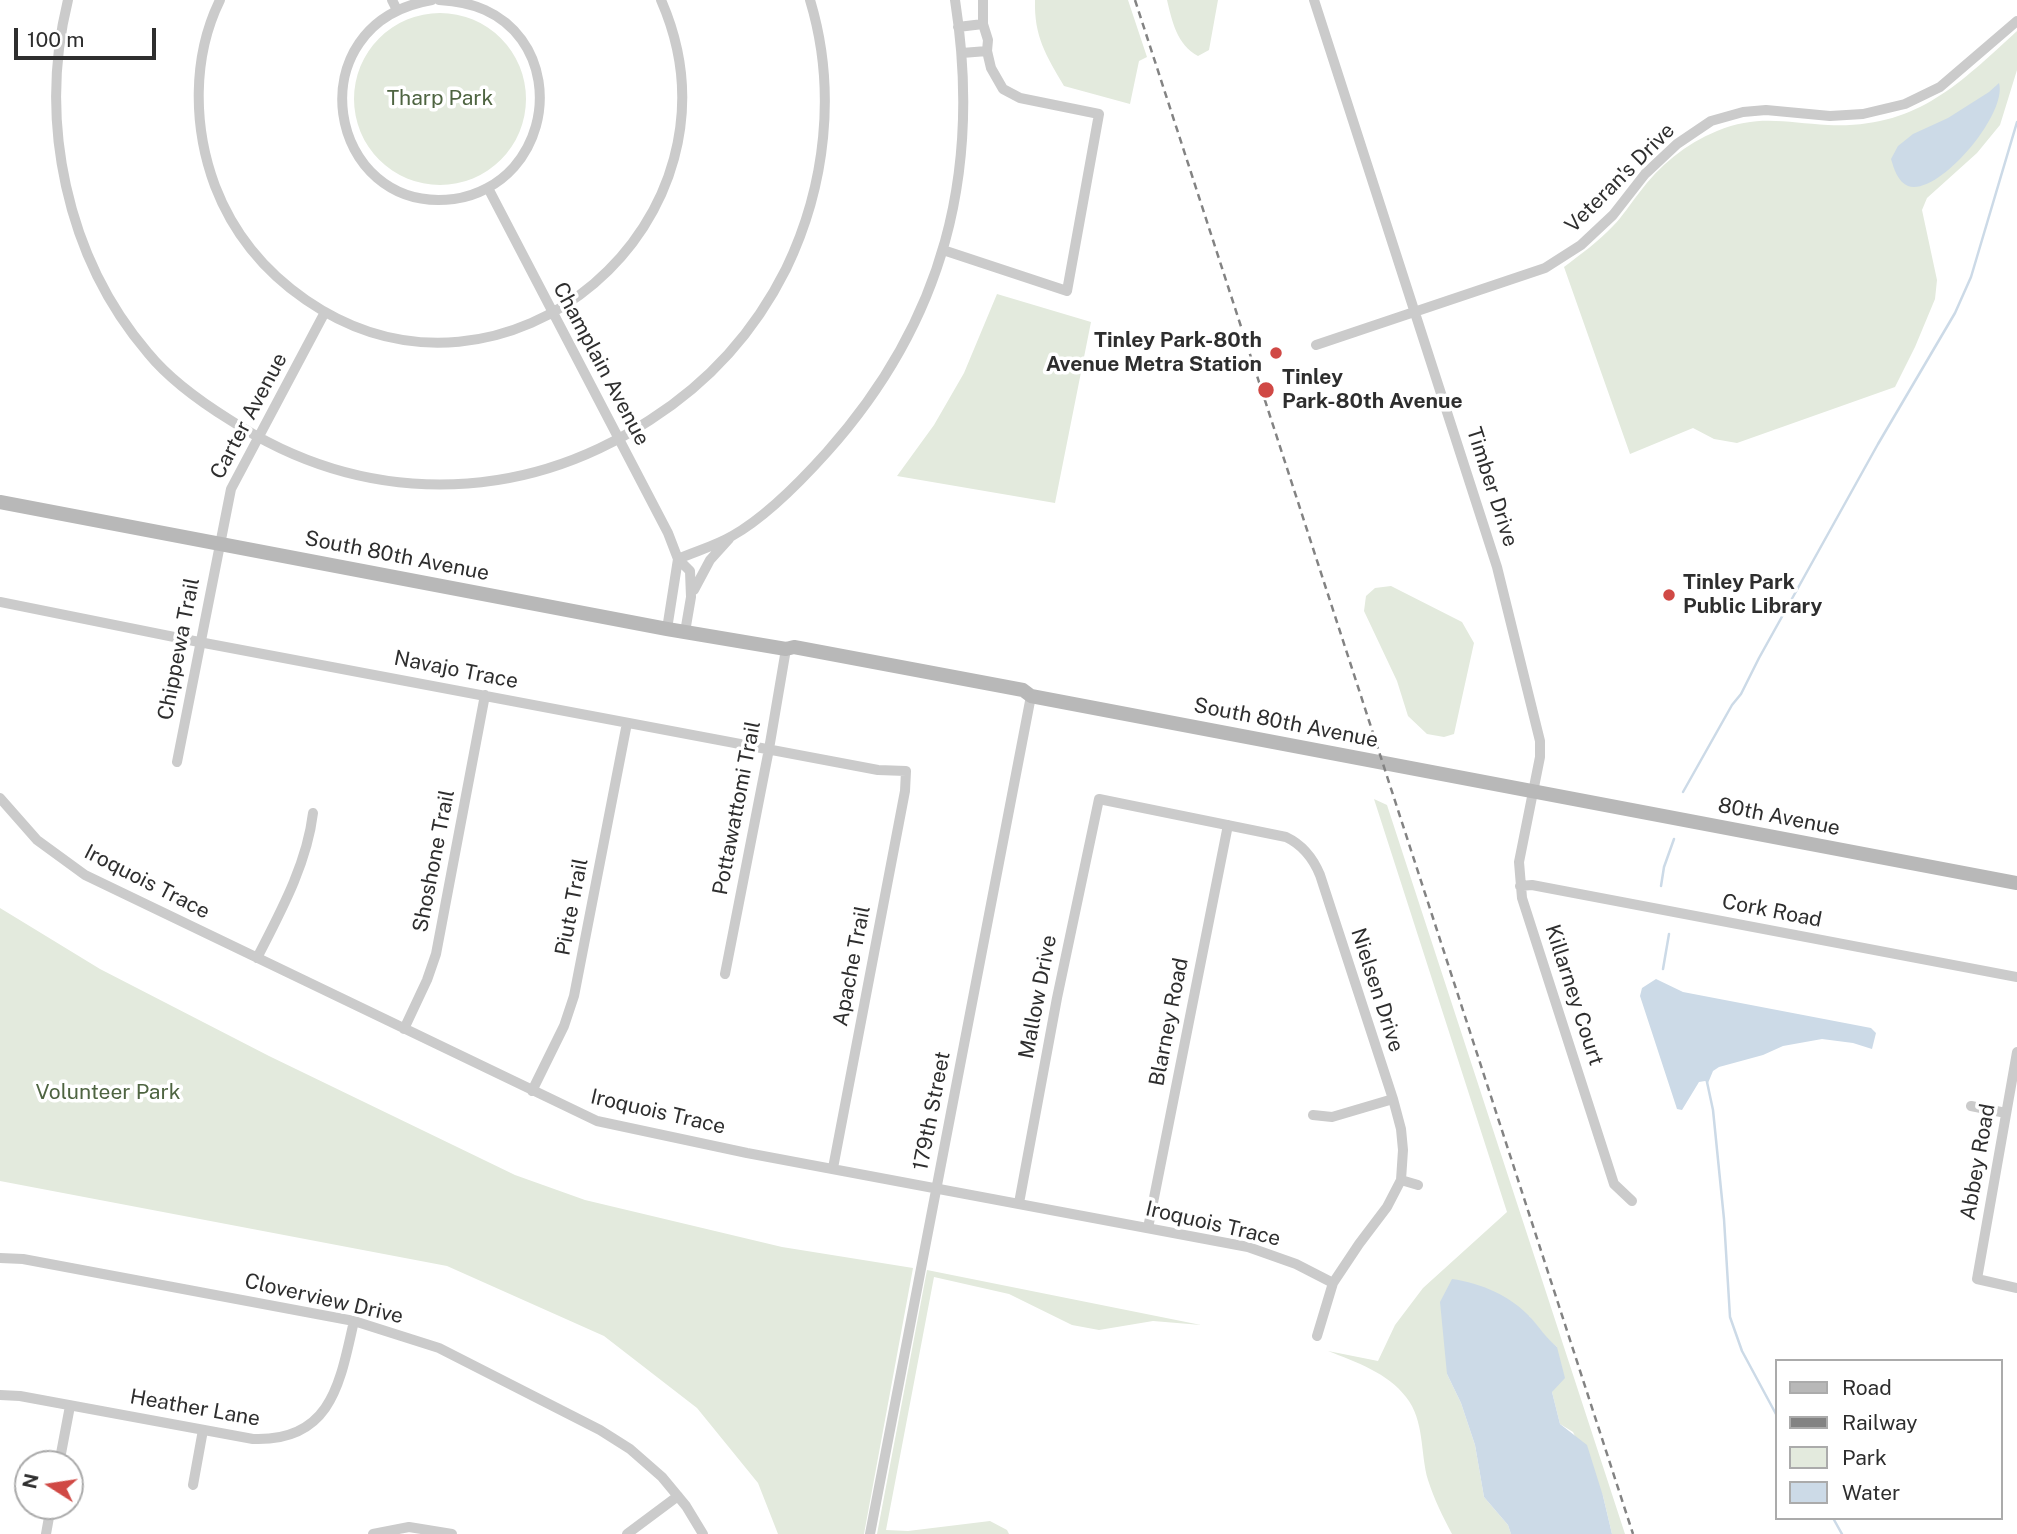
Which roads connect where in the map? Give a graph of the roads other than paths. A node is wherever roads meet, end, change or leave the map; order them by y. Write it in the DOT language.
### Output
graph roads {
  1 [pos="68,0"];
  2 [pos="220,0"];
  3 [pos="432,0"];
  4 [pos="439,0"];
  5 [pos="662,0"];
  6 [pos="810,0"];
  7 [pos="955,0"];
  8 [pos="983,0"];
  9 [pos="1314,0"];
  10 [pos="395,5"];
  11 [pos="2017,21"];
  12 [pos="983,23"];
  13 [pos="958,27"];
  14 [pos="987,51"];
  15 [pos="962,53"];
  16 [pos="488,188"];
  17 [pos="943,250"];
  18 [pos="325,312"];
  19 [pos="1416,312"];
  20 [pos="553,313"];
  21 [pos="1316,345"];
  22 [pos="259,439"];
  23 [pos="620,441"];
  24 [pos="0,502"];
  25 [pos="732,536"];
  26 [pos="219,543"];
  27 [pos="678,559"];
  28 [pos="691,597"];
  29 [pos="0,602"];
  30 [pos="667,629"];
  31 [pos="685,632"];
  32 [pos="200,642"];
  33 [pos="786,649"];
  34 [pos="485,695"];
  35 [pos="1031,696"];
  36 [pos="627,723"];
  37 [pos="769,749"];
  38 [pos="177,762"];
  39 [pos="906,771"];
  40 [pos="1533,791"];
  41 [pos="0,798"];
  42 [pos="1099,799"];
  43 [pos="313,813"];
  44 [pos="1228,825"];
  45 [pos="2017,883"];
  46 [pos="1520,886"];
  47 [pos="257,958"];
  48 [pos="725,974"];
  49 [pos="2017,977"];
  50 [pos="404,1029"];
  51 [pos="2017,1052"];
  52 [pos="532,1091"];
  53 [pos="1393,1099"];
  54 [pos="1971,1106"];
  55 [pos="2006,1113"];
  56 [pos="1313,1115"];
  57 [pos="833,1168"];
  58 [pos="1401,1180"];
  59 [pos="1418,1185"];
  60 [pos="937,1187"];
  61 [pos="1632,1201"];
  62 [pos="1019,1203"];
  63 [pos="1148,1227"];
  64 [pos="0,1258"];
  65 [pos="1333,1283"];
  66 [pos="2017,1288"];
  67 [pos="354,1321"];
  68 [pos="1317,1336"];
  69 [pos="0,1395"];
  70 [pos="70,1405"];
  71 [pos="203,1430"];
  72 [pos="62,1450"];
  73 [pos="193,1485"];
  74 [pos="678,1496"];
  75 [pos="373,1534"];
  76 [pos="452,1534"];
  77 [pos="627,1534"];
  78 [pos="703,1534"];
  79 [pos="870,1534"];
  1 -- 22 [label="street"];
  2 -- 18 [label="street"];
  3 -- 10 [label="street"];
  4 -- 16 [label="street"];
  5 -- 20 [label="street"];
  6 -- 23 [label="street"];
  7 -- 13 [label="street"];
  8 -- 12 [label="street"];
  9 -- 19 [label="street, Timber Drive"];
  10 -- 16 [label="street"];
  11 -- 19 [label="street, Veteran's Drive"];
  12 -- 13 [label="street"];
  12 -- 14 [label="street"];
  13 -- 15 [label="street"];
  14 -- 15 [label="street"];
  14 -- 17 [label="street"];
  15 -- 17 [label="street"];
  16 -- 20 [label="street, Champlain Avenue"];
  17 -- 25 [label="street"];
  18 -- 20 [label="street"];
  18 -- 22 [label="street, Carter Avenue"];
  19 -- 21 [label="street, Veteran's Drive"];
  19 -- 40 [label="street, Timber Drive"];
  20 -- 23 [label="street, Champlain Avenue"];
  22 -- 23 [label="street"];
  22 -- 26 [label="street, Carter Avenue"];
  23 -- 27 [label="street, Champlain Avenue"];
  24 -- 26 [label="street, South 80th Avenue"];
  25 -- 27 [label="street"];
  25 -- 28 [label="street"];
  26 -- 30 [label="street, South 80th Avenue"];
  26 -- 32 [label="street, Chippewa Trail"];
  27 -- 28 [label="street, Champlain Avenue"];
  27 -- 30 [label="street"];
  28 -- 31 [label="street, Champlain Avenue"];
  29 -- 32 [label="street, Navajo Trace"];
  30 -- 31 [label="street, South 80th Avenue"];
  31 -- 33 [label="street, South 80th Avenue"];
  32 -- 34 [label="street, Navajo Trace"];
  32 -- 38 [label="street, Chippewa Trail"];
  33 -- 35 [label="street, South 80th Avenue"];
  33 -- 37 [label="street, Pottawattomi Trail"];
  34 -- 36 [label="street, Navajo Trace"];
  34 -- 50 [label="street, Shoshone Trail"];
  35 -- 40 [label="street, South 80th Avenue"];
  35 -- 60 [label="street, 179th Street"];
  36 -- 37 [label="street, Navajo Trace"];
  36 -- 52 [label="street, Piute Trail"];
  37 -- 39 [label="street, Navajo Trace"];
  37 -- 48 [label="street, Pottawattomi Trail"];
  39 -- 57 [label="street, Apache Trail"];
  40 -- 45 [label="street, 80th Avenue"];
  40 -- 46 [label="street, Killarney Court"];
  41 -- 47 [label="street, Iroquois Trace"];
  42 -- 44 [label="street, Nielsen Drive"];
  42 -- 62 [label="street, Mallow Drive"];
  43 -- 47 [label="street"];
  44 -- 53 [label="street, Nielsen Drive"];
  44 -- 63 [label="street, Blarney Road"];
  46 -- 49 [label="street, Cork Road"];
  46 -- 61 [label="street, Killarney Court"];
  47 -- 50 [label="street, Iroquois Trace"];
  50 -- 52 [label="street, Iroquois Trace"];
  51 -- 55 [label="street, Abbey Road"];
  52 -- 57 [label="street, Iroquois Trace"];
  53 -- 56 [label="street"];
  53 -- 58 [label="street, Nielsen Drive"];
  54 -- 55 [label="street"];
  55 -- 66 [label="street, Abbey Road"];
  57 -- 60 [label="street, Iroquois Trace"];
  58 -- 59 [label="street"];
  58 -- 65 [label="street, Nielsen Drive"];
  60 -- 62 [label="street, Iroquois Trace"];
  60 -- 79 [label="street, 179th Street"];
  62 -- 63 [label="street, Iroquois Trace"];
  63 -- 65 [label="street, Iroquois Trace"];
  64 -- 67 [label="street, Cloverview Drive"];
  65 -- 68 [label="street, Nielsen Drive"];
  67 -- 71 [label="street, Heather Lane"];
  67 -- 74 [label="street, Cloverview Drive"];
  69 -- 70 [label="street, Heather Lane"];
  70 -- 71 [label="street, Heather Lane"];
  70 -- 72 [label="street"];
  71 -- 73 [label="street"];
  74 -- 77 [label="street"];
  74 -- 78 [label="street, Cloverview Drive"];
  75 -- 76 [label="street"];
}
